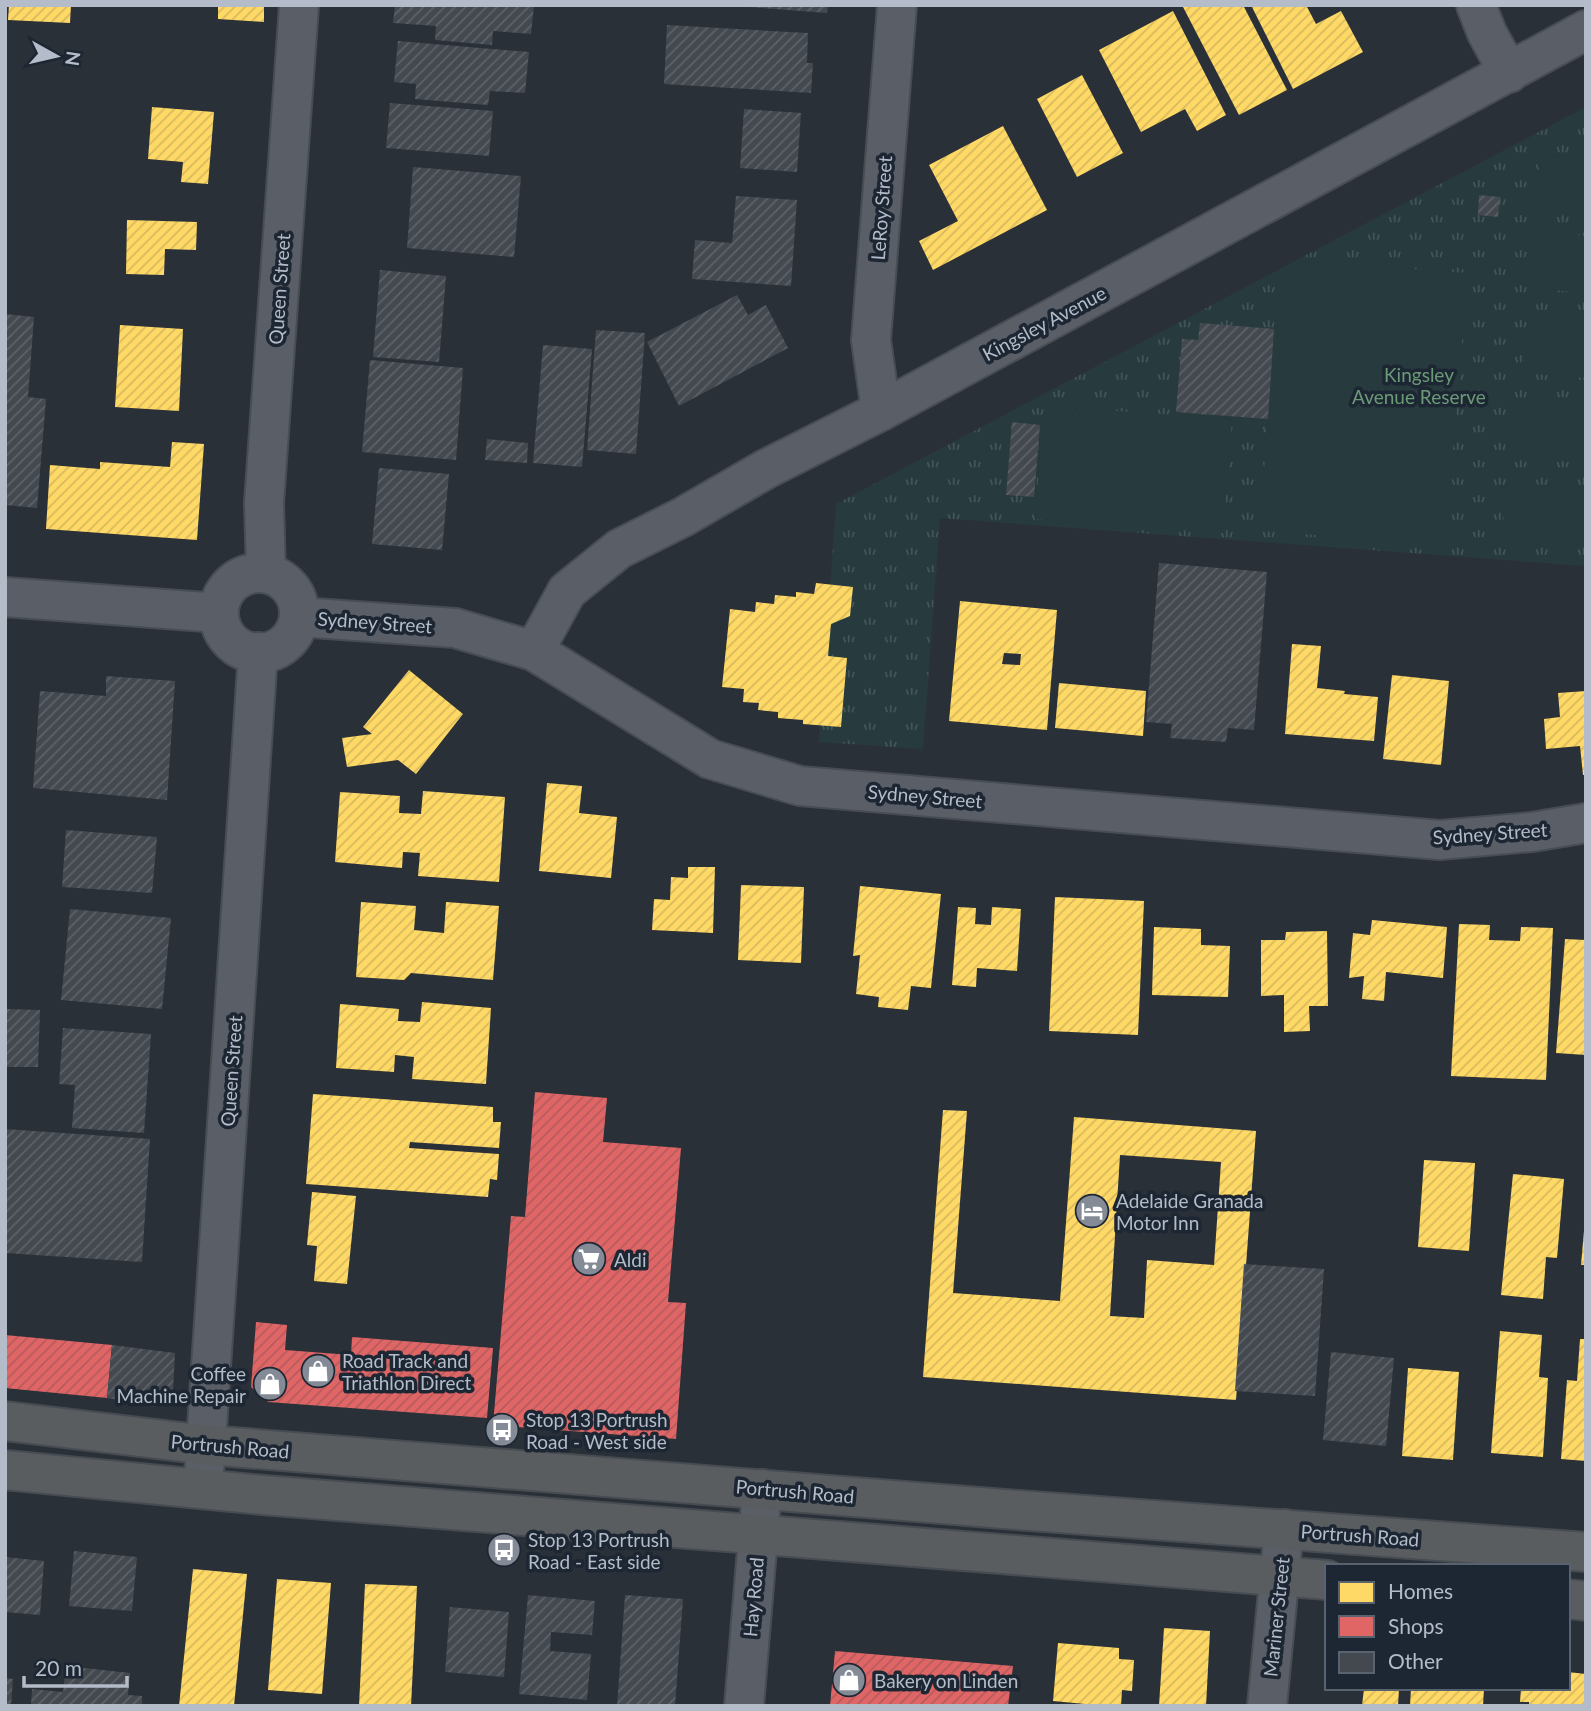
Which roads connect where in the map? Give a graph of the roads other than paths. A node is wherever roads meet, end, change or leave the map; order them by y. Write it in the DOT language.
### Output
graph roads {
  1 [pos="299,5"];
  2 [pos="897,5"];
  3 [pos="1476,5"];
  4 [pos="1586,30"];
  5 [pos="1509,73"];
  6 [pos="881,411"];
  7 [pos="266,573"];
  8 [pos="5,597"];
  9 [pos="219,613"];
  10 [pos="299,617"];
  11 [pos="534,650"];
  12 [pos="258,652"];
  13 [pos="1586,822"];
  14 [pos="5,1421"];
  15 [pos="207,1445"];
  16 [pos="5,1470"];
  17 [pos="203,1489"];
  18 [pos="762,1489"];
  19 [pos="1284,1529"];
  20 [pos="758,1536"];
  21 [pos="1586,1552"];
  22 [pos="1280,1576"];
  23 [pos="1325,1580"];
  24 [pos="744,1706"];
  25 [pos="1267,1706"];
  1 -- 7 [label="street, Queen Street"];
  2 -- 6 [label="street, LeRoy Street"];
  3 -- 5 [label="street"];
  4 -- 5 [label="street, Kingsley Avenue"];
  5 -- 6 [label="street, Kingsley Avenue"];
  6 -- 11 [label="street, Kingsley Avenue"];
  7 -- 9 [label="street"];
  7 -- 10 [label="street"];
  8 -- 9 [label="street"];
  9 -- 12 [label="street"];
  10 -- 11 [label="street, Sydney Street"];
  10 -- 12 [label="street"];
  11 -- 13 [label="street, Sydney Street"];
  12 -- 15 [label="street, Queen Street"];
  14 -- 15 [label="highway, Portrush Road"];
  15 -- 17 [label="street, Queen Street"];
  15 -- 18 [label="highway, Portrush Road"];
  16 -- 17 [label="highway"];
  17 -- 20 [label="highway"];
  18 -- 19 [label="highway, Portrush Road"];
  18 -- 20 [label="street, Hay Road"];
  19 -- 21 [label="highway, Portrush Road"];
  19 -- 22 [label="street, Mariner Street"];
  20 -- 22 [label="highway"];
  20 -- 24 [label="street, Hay Road"];
  22 -- 23 [label="highway"];
  22 -- 25 [label="street, Mariner Street"];
}
